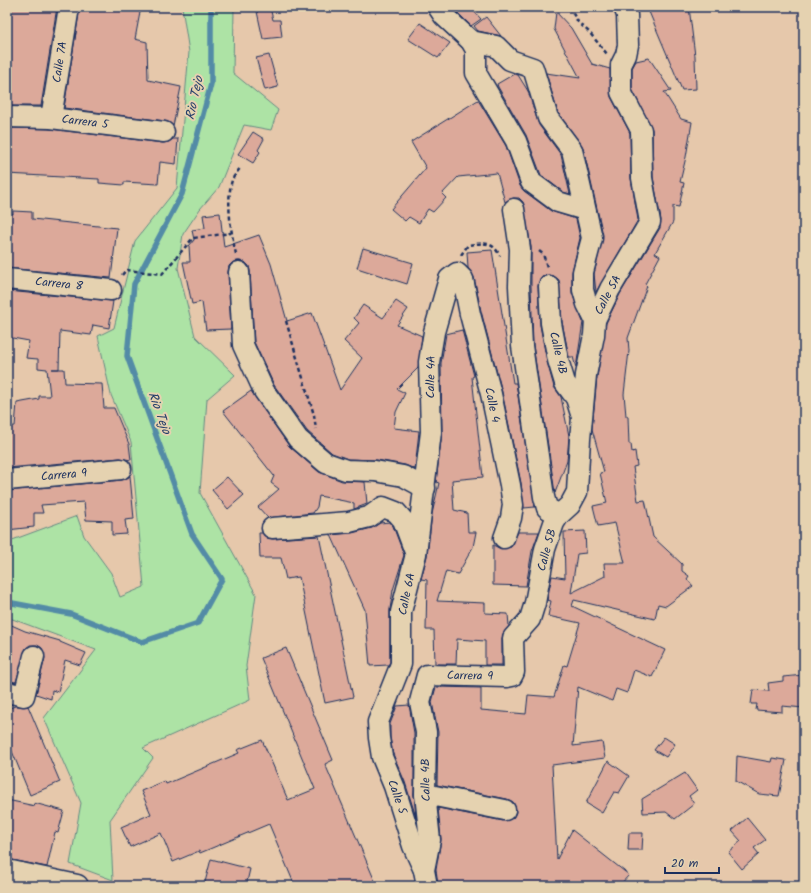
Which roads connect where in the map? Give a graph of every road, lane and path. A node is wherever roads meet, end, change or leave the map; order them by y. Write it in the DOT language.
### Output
graph roads {
  1 [pos="68,7"];
  2 [pos="438,7"];
  3 [pos="568,7"];
  4 [pos="624,7"];
  5 [pos="471,41"];
  6 [pos="621,65"];
  7 [pos="7,117"];
  8 [pos="51,118"];
  9 [pos="164,132"];
  10 [pos="240,167"];
  11 [pos="514,209"];
  12 [pos="585,210"];
  13 [pos="232,233"];
  14 [pos="502,261"];
  15 [pos="126,270"];
  16 [pos="239,272"];
  17 [pos="457,273"];
  18 [pos="7,279"];
  19 [pos="549,286"];
  20 [pos="111,290"];
  21 [pos="595,320"];
  22 [pos="286,321"];
  23 [pos="586,375"];
  24 [pos="582,416"];
  25 [pos="307,447"];
  26 [pos="121,470"];
  27 [pos="7,480"];
  28 [pos="425,488"];
  29 [pos="559,515"];
  30 [pos="272,528"];
  31 [pos="504,538"];
  32 [pos="416,554"];
  33 [pos="34,656"];
  34 [pos="427,675"];
  35 [pos="512,676"];
  36 [pos="16,694"];
  37 [pos="378,722"];
  38 [pos="425,794"];
  39 [pos="505,810"];
  40 [pos="7,871"];
  41 [pos="425,878"];
  42 [pos="77,886"];
  1 -- 8 [label="street, Calle 7A"];
  2 -- 5 [label="street"];
  3 -- 6 [label="path"];
  4 -- 6 [label="street"];
  5 -- 12 [label="street"];
  5 -- 12 [label="street"];
  6 -- 21 [label="street, Calle 5A"];
  7 -- 8 [label="street, Carrera 5"];
  8 -- 9 [label="street, Carrera 5"];
  10 -- 13 [label="path"];
  11 -- 29 [label="street"];
  12 -- 21 [label="street"];
  13 -- 15 [label="path"];
  13 -- 16 [label="path"];
  14 -- 17 [label="path"];
  16 -- 25 [label="street"];
  17 -- 28 [label="street, Calle 4A"];
  17 -- 31 [label="street, Calle 4"];
  18 -- 20 [label="street, Carrera 8"];
  19 -- 24 [label="street, Calle 4B"];
  21 -- 23 [label="street, Calle 5A"];
  22 -- 25 [label="path"];
  23 -- 24 [label="street, Calle 5B"];
  24 -- 29 [label="street, Calle 5B"];
  25 -- 28 [label="street"];
  26 -- 27 [label="street, Carrera 9"];
  28 -- 32 [label="street, Calle 6A"];
  29 -- 35 [label="street, Calle 5B"];
  30 -- 32 [label="street"];
  32 -- 37 [label="street, Calle 6A"];
  33 -- 36 [label="street"];
  34 -- 35 [label="street, Carrera 9"];
  34 -- 38 [label="street, Calle 4B"];
  37 -- 41 [label="street, Calle 5"];
  38 -- 39 [label="street"];
  38 -- 41 [label="street, Calle 4B"];
  40 -- 42 [label="street"];
}
